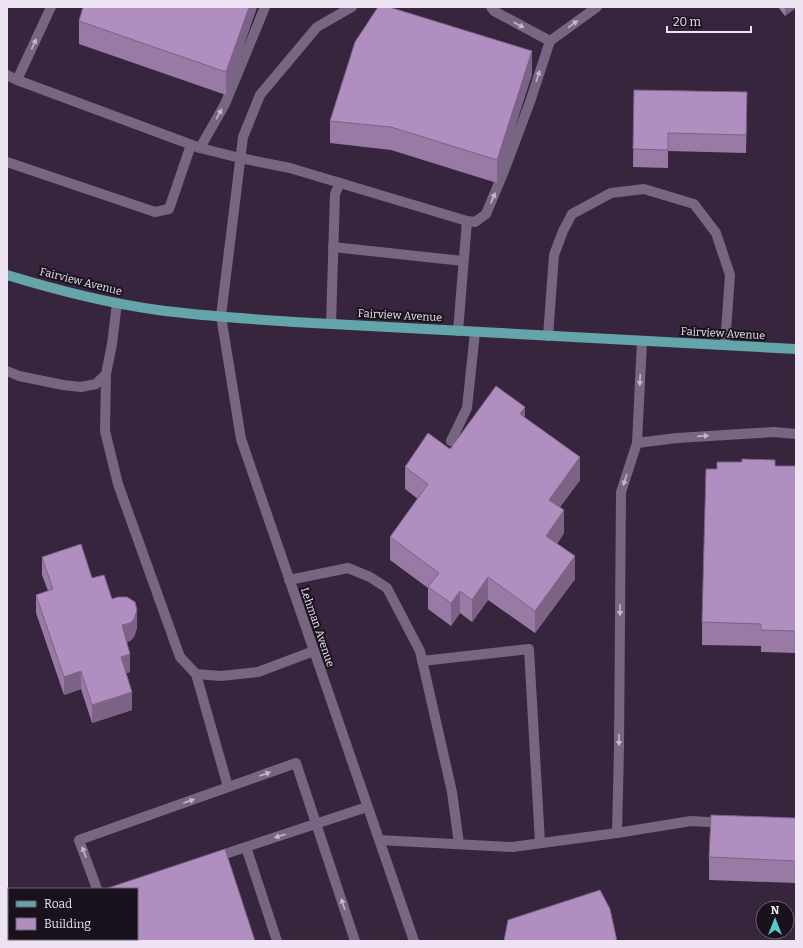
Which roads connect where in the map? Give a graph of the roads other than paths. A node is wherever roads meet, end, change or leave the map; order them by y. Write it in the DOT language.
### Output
graph roads {
  1 [pos="51,7"];
  2 [pos="265,7"];
  3 [pos="352,7"];
  4 [pos="491,7"];
  5 [pos="597,7"];
  6 [pos="550,41"];
  7 [pos="7,75"];
  8 [pos="17,80"];
  9 [pos="196,146"];
  10 [pos="240,158"];
  11 [pos="7,162"];
  12 [pos="340,183"];
  13 [pos="467,221"];
  14 [pos="333,247"];
  15 [pos="464,261"];
  16 [pos="7,274"];
  17 [pos="117,303"];
  18 [pos="220,316"];
  19 [pos="331,324"];
  20 [pos="458,331"];
  21 [pos="475,332"];
  22 [pos="548,336"];
  23 [pos="642,341"];
  24 [pos="725,345"];
  25 [pos="796,349"];
  26 [pos="7,371"];
  27 [pos="106,374"];
  28 [pos="796,434"];
  29 [pos="451,441"];
  30 [pos="637,443"];
  31 [pos="289,580"];
  32 [pos="314,651"];
  33 [pos="422,661"];
  34 [pos="196,674"];
  35 [pos="228,787"];
  36 [pos="367,807"];
  37 [pos="317,824"];
  38 [pos="736,824"];
  39 [pos="617,833"];
  40 [pos="379,840"];
  41 [pos="540,843"];
  42 [pos="459,844"];
  43 [pos="246,847"];
  44 [pos="201,863"];
  45 [pos="97,888"];
  46 [pos="276,941"];
  47 [pos="355,941"];
  48 [pos="414,941"];
  8 -- 1 [label="street, one-way"];
  9 -- 2 [label="street, one-way"];
  3 -- 10 [label="street, Lehman Avenue"];
  4 -- 6 [label="street, one-way"];
  6 -- 5 [label="street, one-way"];
  13 -- 6 [label="street, one-way"];
  7 -- 8 [label="street"];
  8 -- 9 [label="street"];
  9 -- 10 [label="street"];
  9 -- 11 [label="street"];
  10 -- 12 [label="street"];
  10 -- 18 [label="street, Lehman Avenue"];
  12 -- 13 [label="street"];
  12 -- 14 [label="street"];
  13 -- 15 [label="street"];
  14 -- 15 [label="street"];
  14 -- 19 [label="street"];
  15 -- 20 [label="street"];
  16 -- 17 [label="main road, Fairview Avenue"];
  17 -- 18 [label="main road, Fairview Avenue"];
  17 -- 27 [label="street"];
  18 -- 19 [label="main road, Fairview Avenue"];
  18 -- 31 [label="street, Lehman Avenue"];
  19 -- 20 [label="main road, Fairview Avenue"];
  20 -- 21 [label="main road, Fairview Avenue"];
  21 -- 22 [label="main road, Fairview Avenue"];
  21 -- 29 [label="street"];
  22 -- 23 [label="main road, Fairview Avenue"];
  22 -- 24 [label="street"];
  23 -- 24 [label="main road, Fairview Avenue"];
  23 -- 30 [label="street, one-way"];
  24 -- 25 [label="main road, Fairview Avenue"];
  26 -- 27 [label="street"];
  27 -- 34 [label="street"];
  30 -- 28 [label="street, one-way"];
  30 -- 39 [label="street, one-way"];
  31 -- 32 [label="street, Lehman Avenue"];
  31 -- 33 [label="street"];
  32 -- 34 [label="street"];
  32 -- 36 [label="street, Lehman Avenue"];
  33 -- 41 [label="street"];
  33 -- 42 [label="street"];
  34 -- 35 [label="street"];
  35 -- 37 [label="street, one-way"];
  45 -- 35 [label="street, one-way"];
  36 -- 37 [label="street"];
  36 -- 40 [label="street, Lehman Avenue"];
  37 -- 43 [label="street, one-way"];
  47 -- 37 [label="street, one-way"];
  38 -- 39 [label="street"];
  39 -- 41 [label="street"];
  40 -- 42 [label="street"];
  40 -- 48 [label="street, Lehman Avenue"];
  41 -- 42 [label="street"];
  43 -- 44 [label="street"];
  43 -- 46 [label="street"];
}
